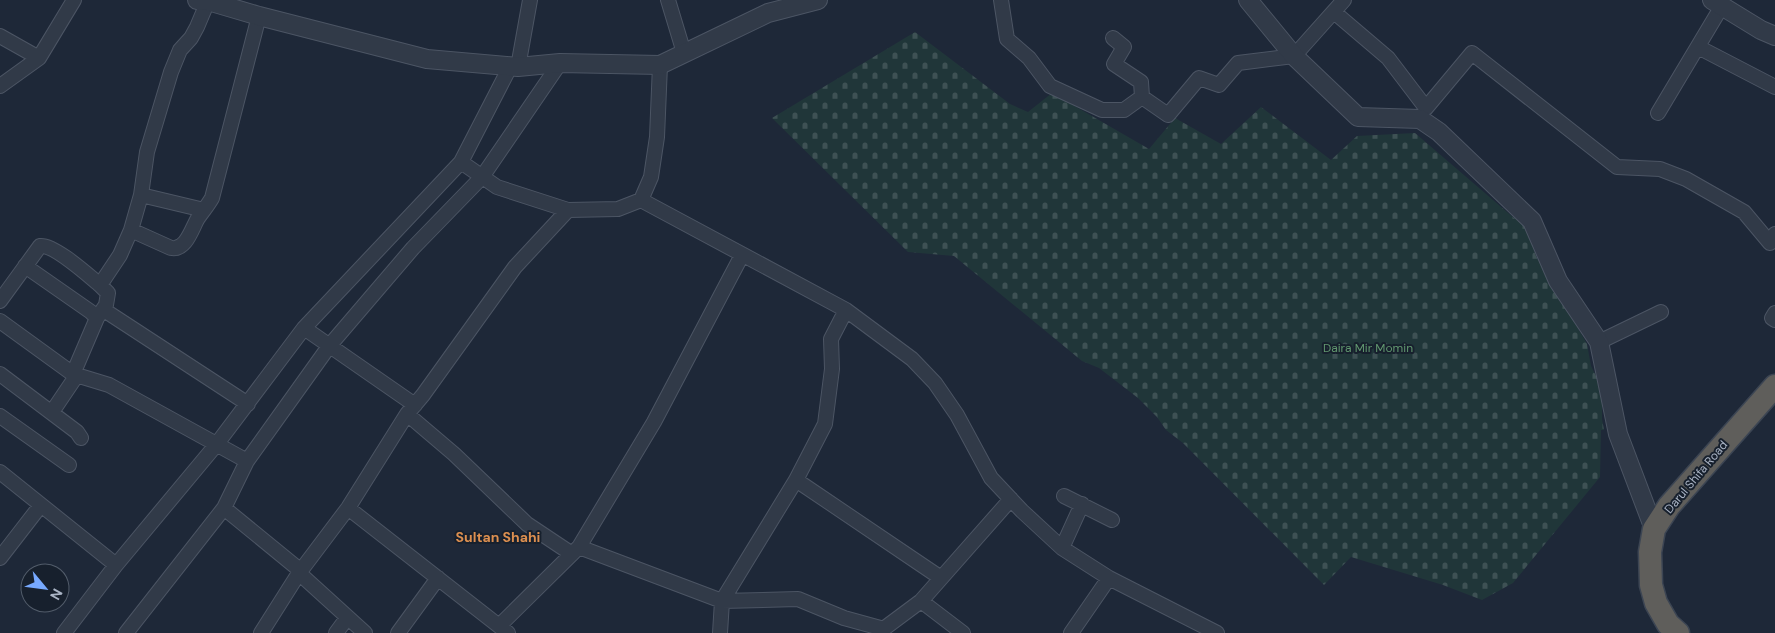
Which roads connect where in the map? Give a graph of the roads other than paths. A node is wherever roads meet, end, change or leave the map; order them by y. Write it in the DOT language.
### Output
graph roads {
  1 [pos="74,0"];
  2 [pos="203,0"];
  3 [pos="530,0"];
  4 [pos="668,0"];
  5 [pos="818,0"];
  6 [pos="1001,0"];
  7 [pos="1248,0"];
  8 [pos="1344,0"];
  9 [pos="1717,3"];
  10 [pos="250,9"];
  11 [pos="1334,12"];
  12 [pos="0,36"];
  13 [pos="1775,36"];
  14 [pos="1113,38"];
  15 [pos="1698,47"];
  16 [pos="684,53"];
  17 [pos="1294,56"];
  18 [pos="39,58"];
  19 [pos="560,63"];
  20 [pos="660,65"];
  21 [pos="514,67"];
  22 [pos="0,86"];
  23 [pos="1775,87"];
  24 [pos="1142,98"];
  25 [pos="1423,113"];
  26 [pos="1658,113"];
  27 [pos="461,162"];
  28 [pos="482,177"];
  29 [pos="141,195"];
  30 [pos="641,200"];
  31 [pos="204,210"];
  32 [pos="568,210"];
  33 [pos="131,230"];
  34 [pos="1775,234"];
  35 [pos="742,255"];
  36 [pos="25,266"];
  37 [pos="100,285"];
  38 [pos="0,301"];
  39 [pos="846,310"];
  40 [pos="1661,312"];
  41 [pos="101,314"];
  42 [pos="1775,314"];
  43 [pos="1775,320"];
  44 [pos="0,321"];
  45 [pos="304,328"];
  46 [pos="1599,342"];
  47 [pos="330,345"];
  48 [pos="0,374"];
  49 [pos="75,375"];
  50 [pos="1775,386"];
  51 [pos="248,404"];
  52 [pos="411,409"];
  53 [pos="52,412"];
  54 [pos="0,416"];
  55 [pos="81,438"];
  56 [pos="216,445"];
  57 [pos="246,461"];
  58 [pos="68,466"];
  59 [pos="0,472"];
  60 [pos="796,480"];
  61 [pos="1064,496"];
  62 [pos="1011,499"];
  63 [pos="1082,504"];
  64 [pos="41,505"];
  65 [pos="224,508"];
  66 [pos="348,508"];
  67 [pos="1112,520"];
  68 [pos="1654,529"];
  69 [pos="1062,548"];
  70 [pos="575,551"];
  71 [pos="1,555"];
  72 [pos="116,565"];
  73 [pos="300,572"];
  74 [pos="438,578"];
  75 [pos="941,578"];
  76 [pos="1109,578"];
  77 [pos="722,601"];
  78 [pos="920,601"];
  79 [pos="347,618"];
  80 [pos="503,629"];
  81 [pos="1668,630"];
  82 [pos="881,631"];
  83 [pos="128,632"];
  84 [pos="64,633"];
  85 [pos="261,633"];
  86 [pos="336,633"];
  87 [pos="365,633"];
  88 [pos="398,633"];
  89 [pos="720,633"];
  90 [pos="963,633"];
  91 [pos="1071,633"];
  92 [pos="1218,633"];
  1 -- 18 [label="street"];
  2 -- 10 [label="street"];
  2 -- 29 [label="street"];
  3 -- 21 [label="street"];
  4 -- 16 [label="street"];
  5 -- 16 [label="street"];
  6 -- 24 [label="street"];
  7 -- 17 [label="street"];
  8 -- 11 [label="street"];
  9 -- 13 [label="street"];
  9 -- 15 [label="street"];
  10 -- 21 [label="street"];
  10 -- 31 [label="street"];
  11 -- 17 [label="street"];
  11 -- 25 [label="street"];
  12 -- 18 [label="street"];
  14 -- 24 [label="street"];
  15 -- 23 [label="street"];
  15 -- 26 [label="street"];
  16 -- 20 [label="street"];
  17 -- 24 [label="street"];
  17 -- 25 [label="street"];
  18 -- 22 [label="street"];
  19 -- 20 [label="street"];
  19 -- 21 [label="street"];
  19 -- 28 [label="street"];
  20 -- 30 [label="street"];
  21 -- 27 [label="street"];
  25 -- 34 [label="street"];
  25 -- 46 [label="street"];
  27 -- 28 [label="street"];
  27 -- 45 [label="street"];
  28 -- 32 [label="street"];
  28 -- 47 [label="street"];
  29 -- 31 [label="street"];
  29 -- 33 [label="street"];
  30 -- 32 [label="street"];
  30 -- 35 [label="street"];
  31 -- 33 [label="street"];
  32 -- 52 [label="street"];
  33 -- 37 [label="street"];
  35 -- 39 [label="street"];
  35 -- 70 [label="street"];
  36 -- 37 [label="street"];
  36 -- 38 [label="street"];
  36 -- 41 [label="street"];
  37 -- 41 [label="street"];
  39 -- 60 [label="street"];
  39 -- 62 [label="street"];
  40 -- 46 [label="street"];
  41 -- 49 [label="street"];
  41 -- 51 [label="street"];
  42 -- 43 [label="street"];
  44 -- 49 [label="street"];
  45 -- 47 [label="street"];
  45 -- 51 [label="street"];
  46 -- 68 [label="street"];
  47 -- 52 [label="street"];
  47 -- 57 [label="street"];
  48 -- 53 [label="street"];
  49 -- 53 [label="street"];
  49 -- 56 [label="street"];
  50 -- 68 [label="highway, Darul Shifa Road"];
  51 -- 56 [label="street"];
  52 -- 66 [label="street"];
  52 -- 70 [label="street"];
  53 -- 55 [label="street"];
  54 -- 58 [label="street"];
  56 -- 57 [label="street"];
  56 -- 72 [label="street"];
  57 -- 65 [label="street"];
  59 -- 64 [label="street"];
  60 -- 75 [label="street"];
  60 -- 77 [label="street"];
  61 -- 63 [label="street"];
  62 -- 69 [label="street"];
  62 -- 75 [label="street"];
  63 -- 67 [label="street"];
  63 -- 69 [label="street"];
  64 -- 71 [label="street"];
  64 -- 72 [label="street"];
  65 -- 73 [label="street"];
  65 -- 83 [label="street"];
  66 -- 73 [label="street"];
  66 -- 74 [label="street"];
  68 -- 81 [label="highway, Darul Shifa Road"];
  69 -- 76 [label="street"];
  70 -- 77 [label="street"];
  70 -- 80 [label="street"];
  72 -- 84 [label="street"];
  73 -- 79 [label="street"];
  73 -- 85 [label="street"];
  74 -- 80 [label="street"];
  74 -- 88 [label="street"];
  75 -- 78 [label="street"];
  76 -- 91 [label="street"];
  76 -- 92 [label="street"];
  77 -- 82 [label="street"];
  77 -- 89 [label="street"];
  78 -- 82 [label="street"];
  78 -- 90 [label="street"];
  79 -- 86 [label="street"];
  79 -- 87 [label="street"];
}
